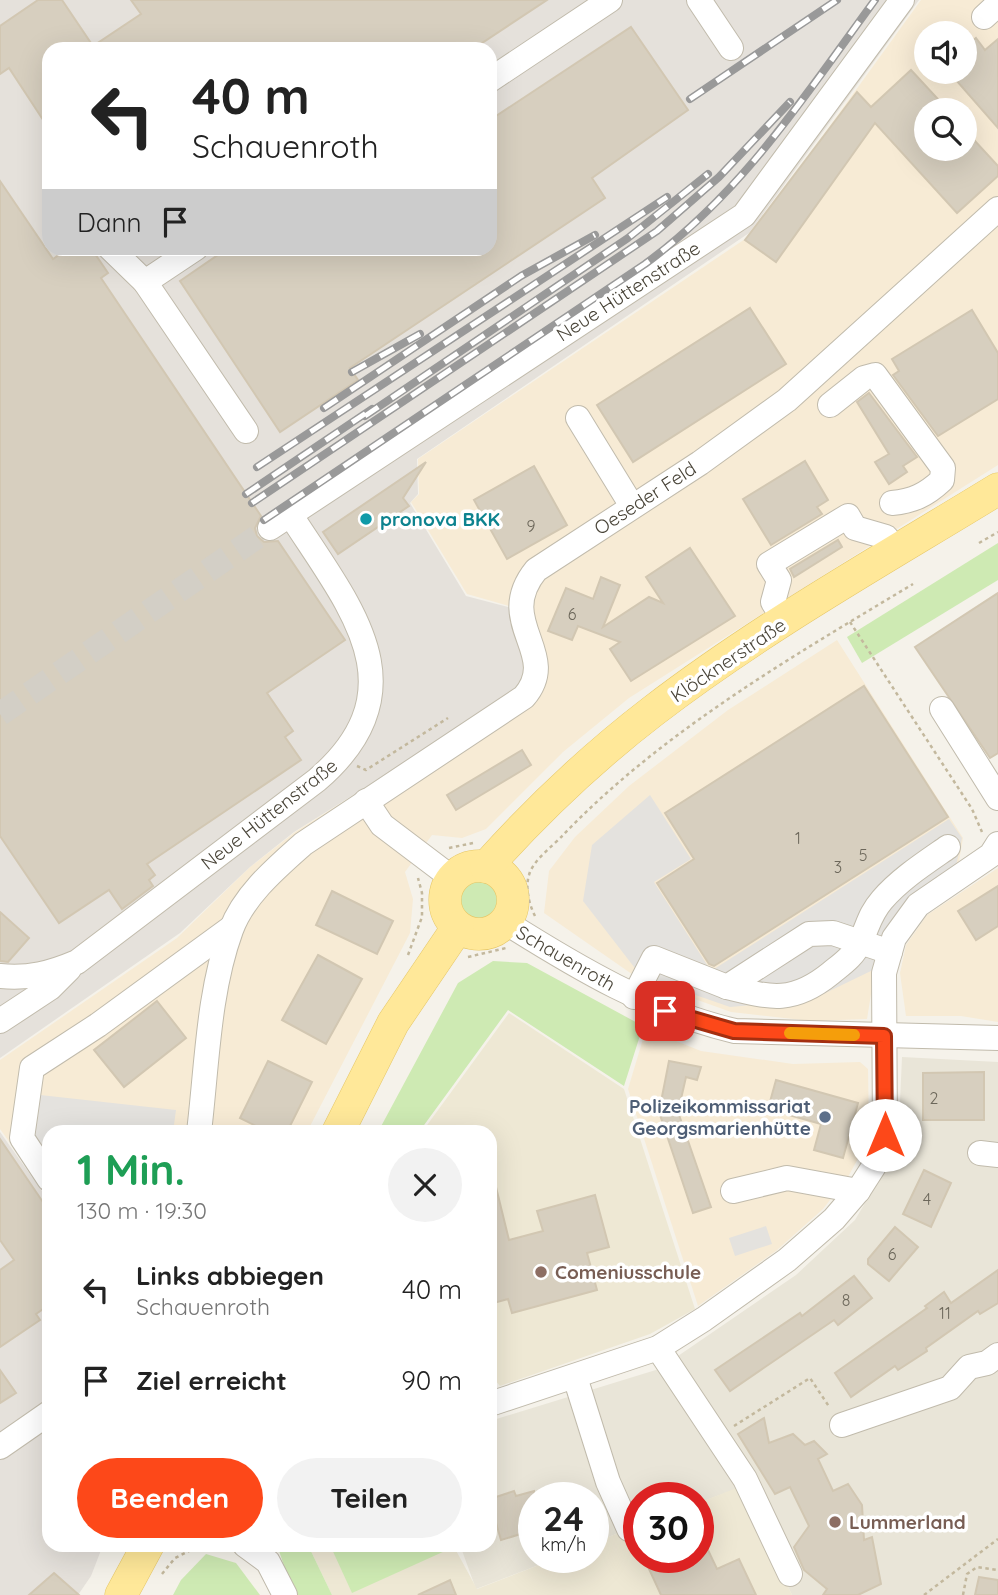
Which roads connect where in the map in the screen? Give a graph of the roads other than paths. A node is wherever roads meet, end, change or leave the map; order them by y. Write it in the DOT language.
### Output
graph roads {
  1 [pos="610,0"];
  2 [pos="699,0"];
  3 [pos="902,0"];
  4 [pos="731,48"];
  5 [pos="497,75"];
  6 [pos="998,209"];
  7 [pos="118,256"];
  8 [pos="184,256"];
  9 [pos="145,282"];
  10 [pos="830,405"];
  11 [pos="578,418"];
  12 [pos="246,431"];
  13 [pos="998,489"];
  14 [pos="892,503"];
  15 [pos="632,506"];
  16 [pos="998,510"];
  17 [pos="895,552"];
  18 [pos="785,621"];
  19 [pos="836,621"];
  20 [pos="942,709"];
  21 [pos="998,798"];
  22 [pos="366,801"];
  23 [pos="948,847"];
  24 [pos="995,849"];
  25 [pos="495,872"];
  26 [pos="452,878"];
  27 [pos="458,927"];
  28 [pos="231,928"];
  29 [pos="517,928"];
  30 [pos="861,942"];
  31 [pos="890,952"];
  32 [pos="77,961"];
  33 [pos="0,976"];
  34 [pos="727,987"];
  35 [pos="634,996"];
  36 [pos="0,1021"];
  37 [pos="884,1036"];
  38 [pos="998,1038"];
  39 [pos="200,1125"];
  40 [pos="342,1125"];
  41 [pos="42,1168"];
  42 [pos="733,1191"];
  43 [pos="858,1191"];
  44 [pos="658,1348"];
  45 [pos="998,1355"];
  46 [pos="575,1377"];
  47 [pos="497,1402"];
  48 [pos="42,1418"];
  49 [pos="842,1425"];
  50 [pos="0,1447"];
  51 [pos="623,1516"];
  52 [pos="144,1552"];
  53 [pos="258,1552"];
  54 [pos="790,1574"];
  55 [pos="121,1595"];
  56 [pos="285,1595"];
  1 -- 5 [label="street"];
  2 -- 4 [label="street"];
  3 -- 32 [label="street, Neue Hüttenstraße"];
  6 -- 15 [label="street, Oeseder Feld"];
  7 -- 9 [label="street"];
  8 -- 9 [label="street"];
  9 -- 12 [label="street"];
  10 -- 14 [label="street"];
  11 -- 15 [label="street"];
  13 -- 17 [label="main road, Klöcknerstraße"];
  15 -- 22 [label="street, Oeseder Feld"];
  16 -- 19 [label="main road, Klöcknerstraße"];
  17 -- 18 [label="main road, Klöcknerstraße"];
  17 -- 18 [label="street"];
  17 -- 19 [label="main road"];
  18 -- 25 [label="main road, Klöcknerstraße"];
  19 -- 25 [label="main road, Klöcknerstraße"];
  20 -- 21 [label="street"];
  22 -- 26 [label="street"];
  22 -- 28 [label="street"];
  23 -- 30 [label="street"];
  24 -- 31 [label="street"];
  25 -- 26 [label="main road"];
  25 -- 29 [label="main road"];
  26 -- 27 [label="main road"];
  27 -- 29 [label="main road"];
  27 -- 40 [label="main road"];
  28 -- 39 [label="street"];
  28 -- 41 [label="street"];
  29 -- 35 [label="street, Schauenroth"];
  30 -- 31 [label="street"];
  30 -- 34 [label="street"];
  30 -- 34 [label="street"];
  31 -- 37 [label="street"];
  32 -- 33 [label="street, Neue Hüttenstraße"];
  32 -- 36 [label="street"];
  34 -- 35 [label="street"];
  35 -- 37 [label="street, Schauenroth"];
  37 -- 38 [label="street, Schauenroth"];
  37 -- 43 [label="street"];
  42 -- 43 [label="street"];
  43 -- 44 [label="street"];
  44 -- 46 [label="street"];
  44 -- 54 [label="street"];
  45 -- 49 [label="street"];
  46 -- 47 [label="street"];
  46 -- 51 [label="street"];
  48 -- 50 [label="street"];
  52 -- 55 [label="main road"];
  53 -- 56 [label="street"];
}
